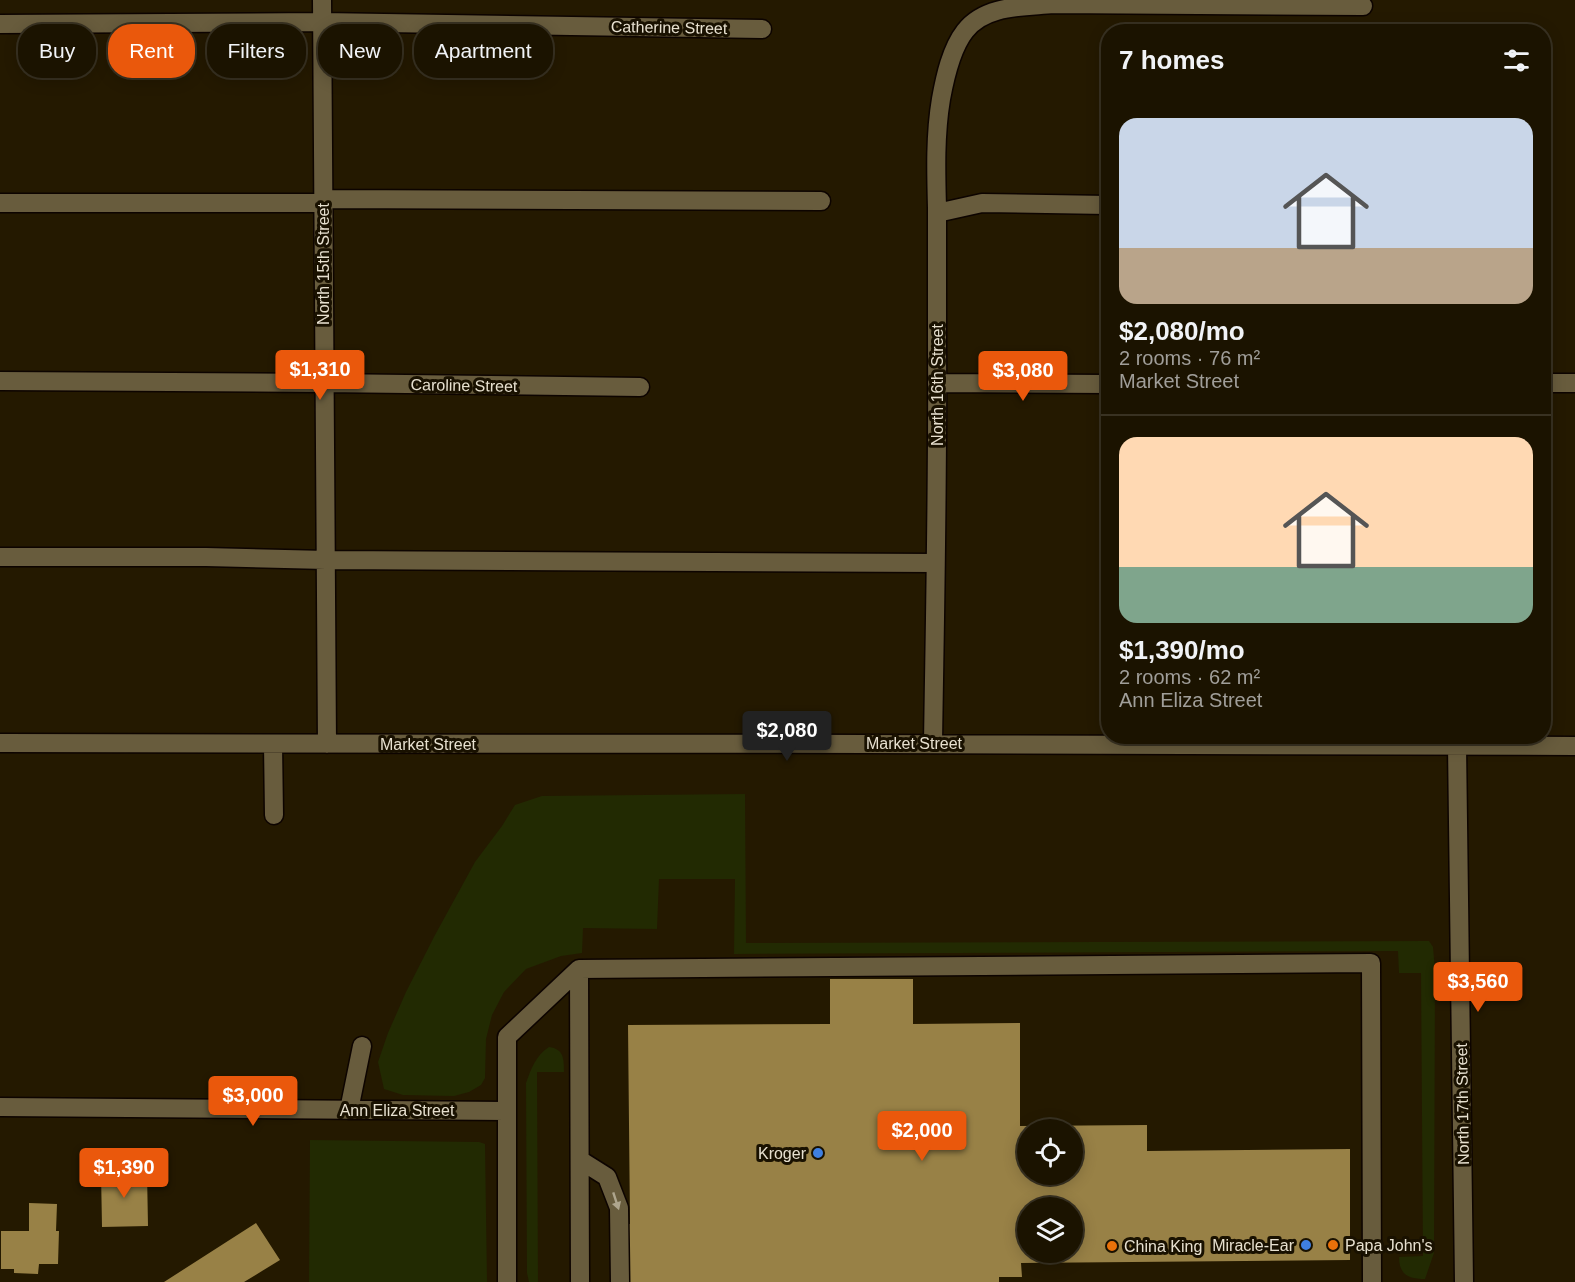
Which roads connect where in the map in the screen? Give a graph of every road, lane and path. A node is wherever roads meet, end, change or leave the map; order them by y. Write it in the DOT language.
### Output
graph roads {
  1 [pos="322,0"];
  2 [pos="1363,6"];
  3 [pos="322,22"];
  4 [pos="0,24"];
  5 [pos="762,29"];
  6 [pos="323,201"];
  7 [pos="821,201"];
  8 [pos="0,203"];
  9 [pos="1101,205"];
  10 [pos="937,213"];
  11 [pos="0,381"];
  12 [pos="324,383"];
  13 [pos="1551,383"];
  14 [pos="1575,383"];
  15 [pos="937,384"];
  16 [pos="1101,384"];
  17 [pos="640,387"];
  18 [pos="0,557"];
  19 [pos="326,560"];
  20 [pos="936,562"];
  21 [pos="0,742"];
  22 [pos="933,743"];
  23 [pos="1101,743"];
  24 [pos="273,744"];
  25 [pos="327,744"];
  26 [pos="1446,744"];
  27 [pos="1510,744"];
  28 [pos="1575,746"];
  29 [pos="274,815"];
  30 [pos="579,969"];
  31 [pos="362,1046"];
  32 [pos="0,1107"];
  33 [pos="349,1110"];
  34 [pos="506,1111"];
  35 [pos="580,1160"];
  36 [pos="507,1282"];
  37 [pos="580,1282"];
  38 [pos="620,1282"];
  39 [pos="1372,1282"];
  40 [pos="1464,1282"];
  1 -- 3 [label="street, North 15th Street"];
  2 -- 10 [label="street, North 16th Street"];
  3 -- 4 [label="street, Catherine Street"];
  3 -- 5 [label="street, Catherine Street"];
  3 -- 6 [label="street, North 15th Street"];
  6 -- 7 [label="street"];
  6 -- 8 [label="street"];
  6 -- 12 [label="street, North 15th Street"];
  9 -- 10 [label="street"];
  10 -- 15 [label="street, North 16th Street"];
  11 -- 12 [label="street, Caroline Street"];
  12 -- 17 [label="street, Caroline Street"];
  12 -- 19 [label="street, North 15th Street"];
  13 -- 14 [label="street"];
  15 -- 16 [label="street"];
  15 -- 20 [label="street, North 16th Street"];
  18 -- 19 [label="street"];
  19 -- 20 [label="street"];
  19 -- 25 [label="street, North 15th Street"];
  20 -- 22 [label="street, North 16th Street"];
  21 -- 24 [label="street, Market Street"];
  22 -- 23 [label="street, Market Street"];
  22 -- 25 [label="street, Market Street"];
  24 -- 25 [label="street, Market Street"];
  24 -- 29 [label="street"];
  26 -- 40 [label="street, North 17th Street"];
  27 -- 28 [label="street, Market Street"];
  30 -- 34 [label="street"];
  30 -- 35 [label="street"];
  30 -- 39 [label="street"];
  31 -- 33 [label="street"];
  32 -- 33 [label="street, Ann Eliza Street"];
  33 -- 34 [label="street, Ann Eliza Street"];
  34 -- 36 [label="street"];
  35 -- 37 [label="street"];
  35 -- 38 [label="street, one-way"];
}
